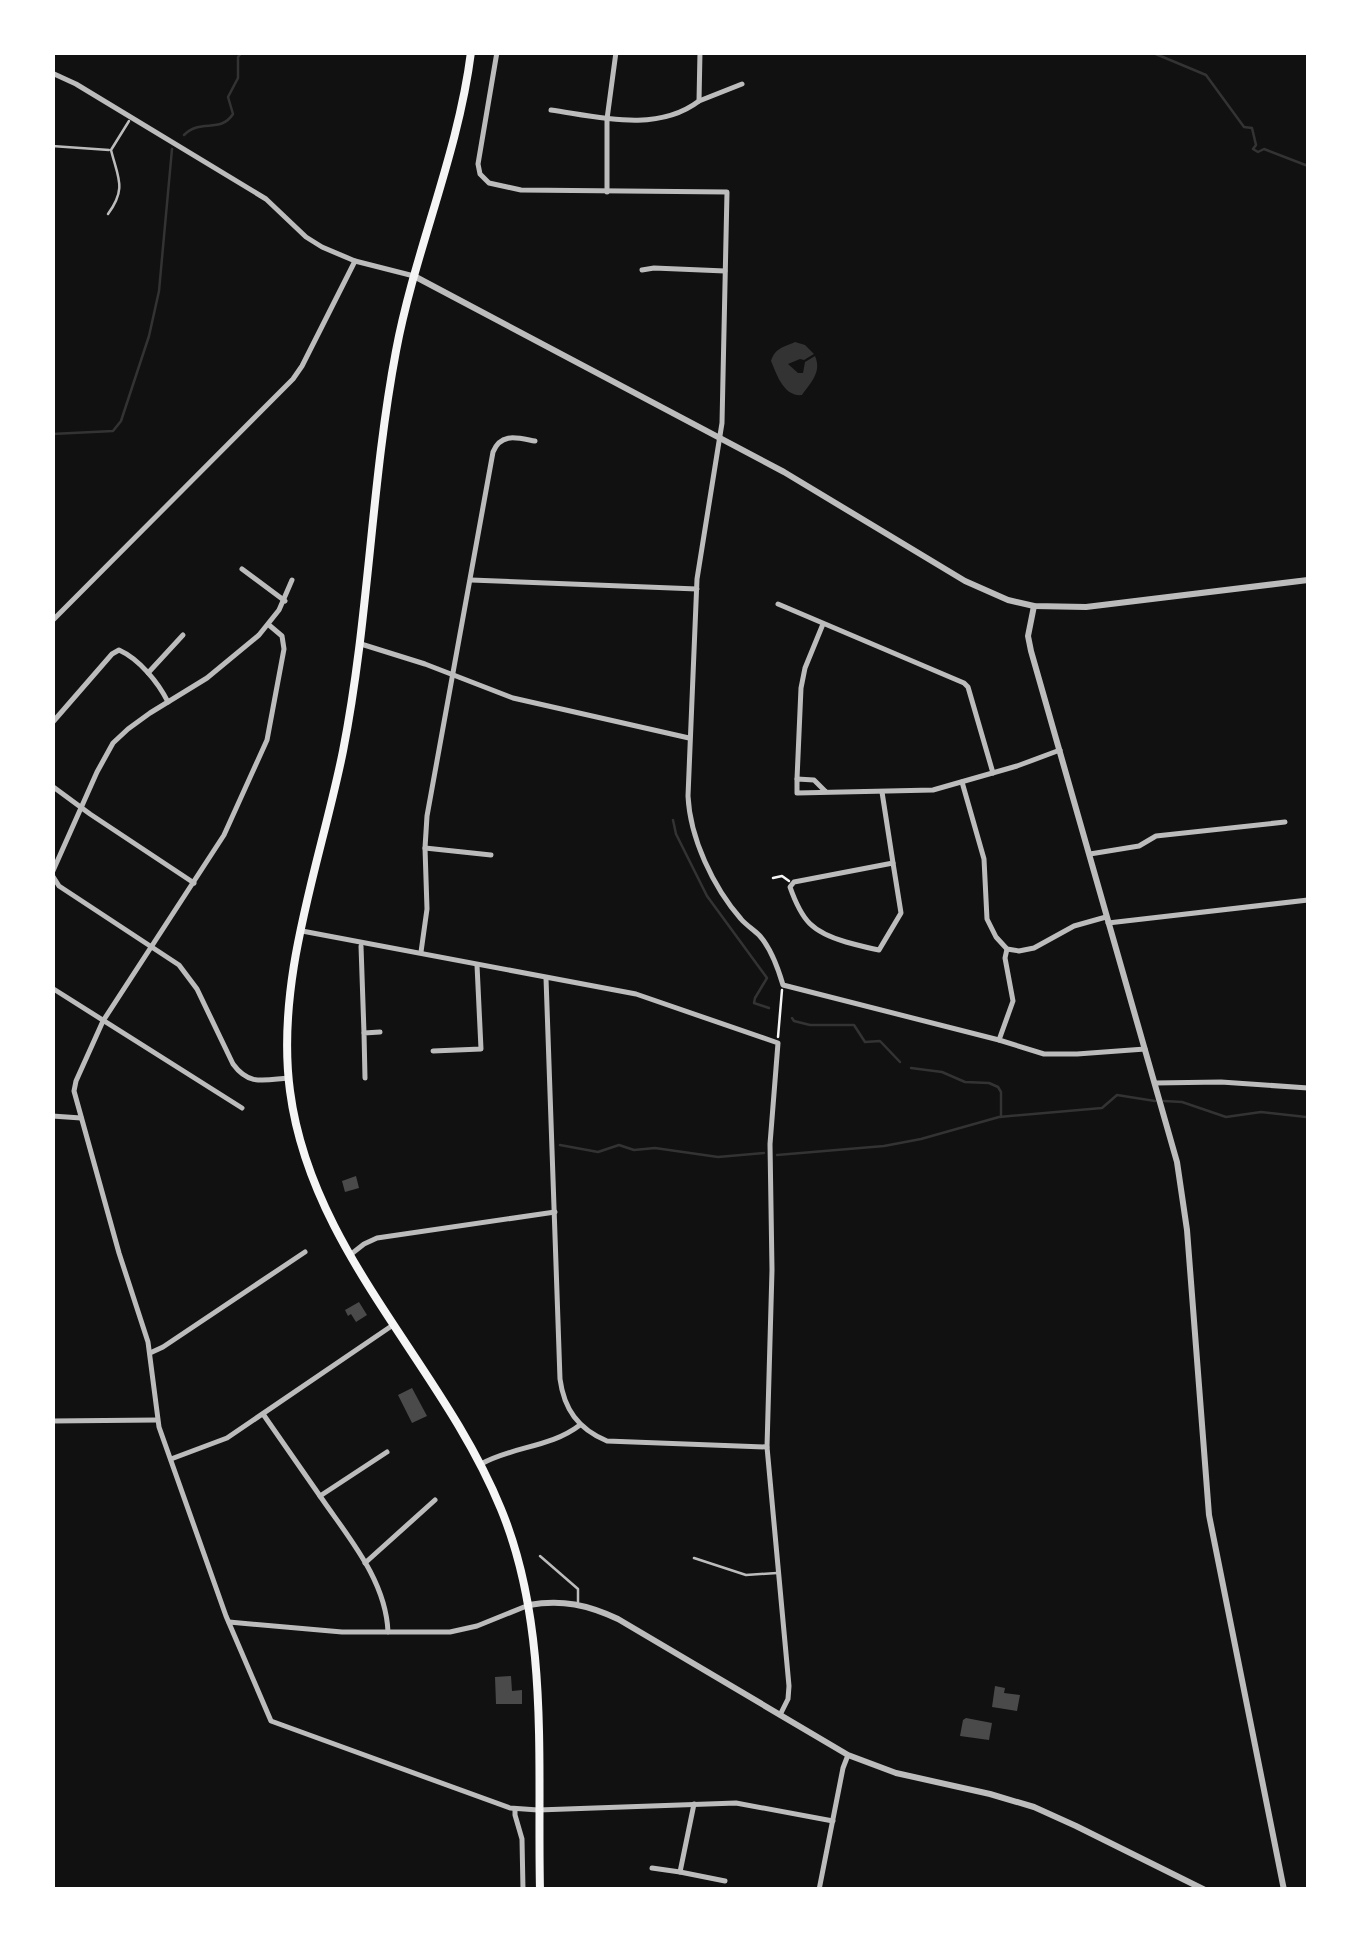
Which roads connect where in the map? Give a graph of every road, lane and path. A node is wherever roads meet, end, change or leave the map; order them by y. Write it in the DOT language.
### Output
graph roads {
  1 [pos="471,52"];
  2 [pos="497,52"];
  3 [pos="628,52"];
  4 [pos="700,52"];
  5 [pos="616,53"];
  6 [pos="52,73"];
  7 [pos="742,84"];
  8 [pos="699,101"];
  9 [pos="551,110"];
  10 [pos="131,117"];
  11 [pos="606,118"];
  12 [pos="52,146"];
  13 [pos="110,150"];
  14 [pos="607,192"];
  15 [pos="108,214"];
  16 [pos="355,261"];
  17 [pos="642,270"];
  18 [pos="726,271"];
  19 [pos="414,276"];
  20 [pos="719,438"];
  21 [pos="536,441"];
  22 [pos="242,569"];
  23 [pos="292,580"];
  24 [pos="471,580"];
  25 [pos="1308,580"];
  26 [pos="696,589"];
  27 [pos="285,601"];
  28 [pos="778,604"];
  29 [pos="1034,606"];
  30 [pos="52,620"];
  31 [pos="823,624"];
  32 [pos="269,626"];
  33 [pos="183,634"];
  34 [pos="361,644"];
  35 [pos="148,674"];
  36 [pos="454,675"];
  37 [pos="169,703"];
  38 [pos="52,723"];
  39 [pos="689,738"];
  40 [pos="1060,750"];
  41 [pos="994,773"];
  42 [pos="797,779"];
  43 [pos="962,782"];
  44 [pos="52,786"];
  45 [pos="882,791"];
  46 [pos="826,792"];
  47 [pos="82,807"];
  48 [pos="1284,822"];
  49 [pos="425,848"];
  50 [pos="492,854"];
  51 [pos="1090,854"];
  52 [pos="894,863"];
  53 [pos="52,874"];
  54 [pos="773,878"];
  55 [pos="194,883"];
  56 [pos="791,883"];
  57 [pos="1308,900"];
  58 [pos="1107,920"];
  59 [pos="302,932"];
  60 [pos="362,944"];
  61 [pos="154,947"];
  62 [pos="1006,949"];
  63 [pos="420,953"];
  64 [pos="477,965"];
  65 [pos="546,978"];
  66 [pos="783,985"];
  67 [pos="52,988"];
  68 [pos="103,1022"];
  69 [pos="380,1032"];
  70 [pos="364,1033"];
  71 [pos="999,1040"];
  72 [pos="778,1043"];
  73 [pos="1144,1049"];
  74 [pos="433,1051"];
  75 [pos="288,1078"];
  76 [pos="365,1078"];
  77 [pos="1155,1083"];
  78 [pos="1308,1088"];
  79 [pos="242,1108"];
  80 [pos="52,1116"];
  81 [pos="80,1118"];
  82 [pos="556,1212"];
  83 [pos="305,1252"];
  84 [pos="349,1255"];
  85 [pos="393,1325"];
  86 [pos="150,1353"];
  87 [pos="263,1414"];
  88 [pos="157,1420"];
  89 [pos="52,1421"];
  90 [pos="580,1424"];
  91 [pos="767,1447"];
  92 [pos="387,1452"];
  93 [pos="171,1459"];
  94 [pos="481,1465"];
  95 [pos="320,1496"];
  96 [pos="436,1500"];
  97 [pos="540,1556"];
  98 [pos="694,1558"];
  99 [pos="364,1563"];
  100 [pos="778,1572"];
  101 [pos="577,1604"];
  102 [pos="528,1605"];
  103 [pos="229,1622"];
  104 [pos="388,1632"];
  105 [pos="780,1715"];
  106 [pos="848,1755"];
  107 [pos="694,1804"];
  108 [pos="515,1809"];
  109 [pos="538,1810"];
  110 [pos="833,1822"];
  111 [pos="652,1868"];
  112 [pos="680,1872"];
  113 [pos="725,1881"];
  114 [pos="523,1890"];
  115 [pos="540,1890"];
  116 [pos="819,1890"];
  117 [pos="1205,1890"];
  118 [pos="1284,1890"];
  1 -- 19 [label="main road"];
  2 -- 14 [label="street"];
  3 -- 5 [label="street"];
  4 -- 8 [label="street"];
  5 -- 11 [label="street"];
  6 -- 10 [label="street"];
  7 -- 8 [label="street"];
  8 -- 11 [label="street"];
  9 -- 11 [label="street"];
  10 -- 13 [label="lane"];
  10 -- 16 [label="street"];
  11 -- 14 [label="street"];
  12 -- 13 [label="lane"];
  13 -- 15 [label="lane"];
  14 -- 18 [label="street"];
  16 -- 19 [label="street"];
  16 -- 30 [label="street"];
  17 -- 18 [label="street"];
  18 -- 20 [label="street"];
  19 -- 20 [label="street"];
  19 -- 34 [label="main road"];
  20 -- 26 [label="street"];
  20 -- 29 [label="street"];
  21 -- 24 [label="street"];
  22 -- 27 [label="street"];
  23 -- 27 [label="street"];
  24 -- 26 [label="street"];
  24 -- 36 [label="street"];
  25 -- 29 [label="street"];
  26 -- 39 [label="street"];
  27 -- 32 [label="street"];
  28 -- 31 [label="street"];
  29 -- 40 [label="street"];
  31 -- 41 [label="street"];
  31 -- 42 [label="street"];
  32 -- 37 [label="street"];
  32 -- 55 [label="street"];
  33 -- 35 [label="street"];
  34 -- 36 [label="street"];
  34 -- 59 [label="main road"];
  35 -- 37 [label="street"];
  35 -- 38 [label="street"];
  36 -- 39 [label="street"];
  36 -- 49 [label="street"];
  37 -- 47 [label="street"];
  39 -- 66 [label="street"];
  40 -- 41 [label="street"];
  40 -- 51 [label="street"];
  41 -- 43 [label="street"];
  42 -- 46 [label="street"];
  42 -- 46 [label="street"];
  43 -- 45 [label="street"];
  43 -- 62 [label="street"];
  44 -- 47 [label="street"];
  45 -- 46 [label="street"];
  45 -- 52 [label="street"];
  47 -- 53 [label="street"];
  47 -- 55 [label="street"];
  48 -- 51 [label="street"];
  49 -- 50 [label="street"];
  49 -- 63 [label="street"];
  51 -- 58 [label="street"];
  52 -- 56 [label="street"];
  52 -- 56 [label="street"];
  53 -- 61 [label="street"];
  54 -- 56 [label="path"];
  55 -- 61 [label="street"];
  57 -- 58 [label="street"];
  58 -- 62 [label="street"];
  58 -- 73 [label="street"];
  59 -- 60 [label="street"];
  59 -- 75 [label="main road"];
  60 -- 63 [label="street"];
  60 -- 70 [label="street"];
  61 -- 68 [label="street"];
  61 -- 75 [label="street"];
  62 -- 71 [label="street"];
  63 -- 64 [label="street"];
  64 -- 65 [label="street"];
  64 -- 74 [label="street"];
  65 -- 72 [label="street"];
  65 -- 82 [label="street"];
  66 -- 71 [label="street"];
  66 -- 72 [label="path"];
  67 -- 68 [label="street"];
  68 -- 79 [label="street"];
  68 -- 81 [label="street"];
  69 -- 70 [label="street"];
  70 -- 76 [label="street"];
  71 -- 73 [label="street"];
  72 -- 91 [label="street"];
  73 -- 77 [label="street"];
  75 -- 84 [label="main road"];
  77 -- 78 [label="street"];
  77 -- 118 [label="street"];
  80 -- 81 [label="street"];
  81 -- 86 [label="street"];
  82 -- 84 [label="street"];
  82 -- 90 [label="street"];
  83 -- 86 [label="street"];
  84 -- 85 [label="main road"];
  85 -- 87 [label="street"];
  85 -- 94 [label="main road"];
  86 -- 88 [label="street"];
  87 -- 93 [label="street"];
  87 -- 95 [label="street"];
  88 -- 89 [label="street"];
  88 -- 93 [label="street"];
  90 -- 91 [label="street"];
  90 -- 94 [label="street"];
  91 -- 100 [label="street"];
  92 -- 95 [label="street"];
  93 -- 103 [label="street"];
  94 -- 102 [label="main road"];
  95 -- 99 [label="street"];
  96 -- 99 [label="street"];
  97 -- 101 [label="lane"];
  98 -- 100 [label="lane"];
  99 -- 104 [label="street"];
  100 -- 105 [label="street"];
  101 -- 102 [label="street"];
  101 -- 105 [label="street"];
  102 -- 104 [label="street"];
  102 -- 109 [label="main road"];
  103 -- 104 [label="street"];
  103 -- 108 [label="street"];
  105 -- 106 [label="street"];
  106 -- 110 [label="street"];
  106 -- 117 [label="street"];
  107 -- 109 [label="street"];
  107 -- 110 [label="street"];
  107 -- 112 [label="street"];
  108 -- 109 [label="street"];
  108 -- 114 [label="street"];
  109 -- 115 [label="main road"];
  110 -- 116 [label="street"];
  111 -- 112 [label="street"];
  112 -- 113 [label="street"];
}
